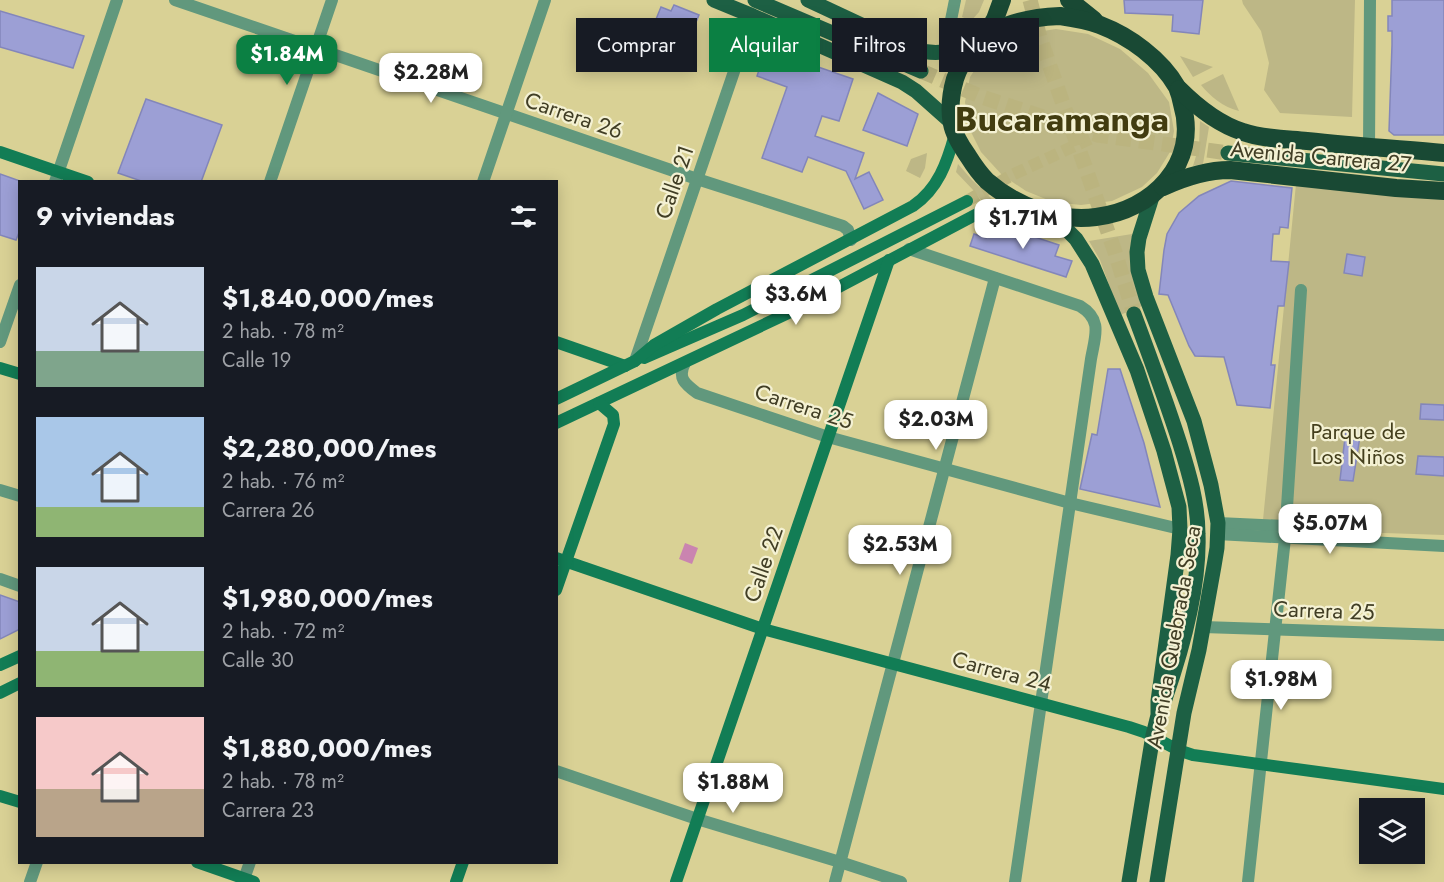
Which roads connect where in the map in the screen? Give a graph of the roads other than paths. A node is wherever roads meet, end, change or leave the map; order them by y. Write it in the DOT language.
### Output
graph roads {
  1 [pos="117,0"];
  2 [pos="175,0"];
  3 [pos="332,0"];
  4 [pos="545,0"];
  5 [pos="714,0"];
  6 [pos="755,0"];
  7 [pos="807,0"];
  8 [pos="955,0"];
  9 [pos="1002,0"];
  10 [pos="1070,0"];
  11 [pos="1370,0"];
  12 [pos="753,16"];
  13 [pos="951,18"];
  14 [pos="995,18"];
  15 [pos="1034,18"];
  16 [pos="1100,25"];
  17 [pos="832,33"];
  18 [pos="316,48"];
  19 [pos="939,53"];
  20 [pos="958,72"];
  21 [pos="1177,88"];
  22 [pos="506,114"];
  23 [pos="953,129"];
  24 [pos="1369,147"];
  25 [pos="0,152"];
  26 [pos="1228,153"];
  27 [pos="1444,153"];
  28 [pos="1444,174"];
  29 [pos="56,176"];
  30 [pos="697,179"];
  31 [pos="77,180"];
  32 [pos="271,180"];
  33 [pos="484,180"];
  34 [pos="1444,191"];
  35 [pos="1156,192"];
  36 [pos="967,201"];
  37 [pos="1030,207"];
  38 [pos="1052,215"];
  39 [pos="851,240"];
  40 [pos="909,249"];
  41 [pos="889,260"];
  42 [pos="995,278"];
  43 [pos="1301,290"];
  44 [pos="18,291"];
  45 [pos="1134,314"];
  46 [pos="0,342"];
  47 [pos="558,343"];
  48 [pos="685,363"];
  49 [pos="630,364"];
  50 [pos="0,368"];
  51 [pos="18,373"];
  52 [pos="558,398"];
  53 [pos="599,403"];
  54 [pos="558,422"];
  55 [pos="828,437"];
  56 [pos="944,468"];
  57 [pos="0,490"];
  58 [pos="18,495"];
  59 [pos="1070,503"];
  60 [pos="1180,529"];
  61 [pos="1218,529"];
  62 [pos="1285,532"];
  63 [pos="1444,546"];
  64 [pos="561,560"];
  65 [pos="558,578"];
  66 [pos="0,579"];
  67 [pos="18,585"];
  68 [pos="1203,627"];
  69 [pos="763,629"];
  70 [pos="1275,629"];
  71 [pos="1444,634"];
  72 [pos="18,657"];
  73 [pos="893,663"];
  74 [pos="0,665"];
  75 [pos="18,684"];
  76 [pos="0,693"];
  77 [pos="1041,703"];
  78 [pos="1158,715"];
  79 [pos="1153,735"];
  80 [pos="1178,750"];
  81 [pos="1260,765"];
  82 [pos="558,772"];
  83 [pos="1444,789"];
  84 [pos="0,796"];
  85 [pos="18,801"];
  86 [pos="697,819"];
  87 [pos="840,862"];
  88 [pos="36,864"];
  89 [pos="202,864"];
  90 [pos="250,864"];
  91 [pos="462,864"];
  92 [pos="247,881"];
  93 [pos="30,882"];
  94 [pos="456,882"];
  95 [pos="676,882"];
  96 [pos="835,882"];
  97 [pos="901,882"];
  98 [pos="1015,882"];
  99 [pos="1129,882"];
  100 [pos="1157,882"];
  101 [pos="1248,882"];
  1 -- 29 [label="street"];
  2 -- 18 [label="street, Carrera 26"];
  3 -- 18 [label="street"];
  4 -- 22 [label="street"];
  5 -- 12 [label="main road"];
  6 -- 17 [label="main road"];
  7 -- 19 [label="main road"];
  8 -- 13 [label="street"];
  9 -- 14 [label="highway"];
  10 -- 16 [label="highway"];
  11 -- 24 [label="street"];
  12 -- 23 [label="main road"];
  12 -- 30 [label="street, Calle 21"];
  15 -- 16 [label="highway"];
  16 -- 21 [label="highway"];
  18 -- 22 [label="street, Carrera 26"];
  18 -- 32 [label="street"];
  20 -- 23 [label="highway"];
  21 -- 24 [label="highway, Avenida Carrera 27"];
  21 -- 35 [label="highway"];
  22 -- 30 [label="street, Carrera 26"];
  22 -- 33 [label="street"];
  23 -- 37 [label="highway, Avenida Carrera 27"];
  23 -- 39 [label="street"];
  24 -- 27 [label="highway, Avenida Carrera 27"];
  25 -- 29 [label="street"];
  26 -- 28 [label="main road"];
  29 -- 31 [label="street"];
  30 -- 39 [label="street, Carrera 26"];
  30 -- 49 [label="street, Calle 21"];
  34 -- 35 [label="highway, Avenida Carrera 27"];
  35 -- 38 [label="highway, Avenida Carrera 27"];
  35 -- 61 [label="main road, Avenida Quebrada Seca"];
  36 -- 49 [label="street"];
  37 -- 38 [label="highway, Avenida Carrera 27"];
  37 -- 40 [label="street"];
  38 -- 60 [label="main road, Avenida Quebrada Seca"];
  39 -- 49 [label="street"];
  40 -- 41 [label="street"];
  40 -- 42 [label="street"];
  41 -- 48 [label="street"];
  41 -- 55 [label="street, Calle 22"];
  42 -- 56 [label="street"];
  42 -- 59 [label="street"];
  43 -- 62 [label="street"];
  44 -- 46 [label="street"];
  45 -- 78 [label="main road"];
  47 -- 49 [label="street"];
  48 -- 53 [label="street"];
  48 -- 55 [label="street, Carrera 25"];
  49 -- 52 [label="street"];
  50 -- 51 [label="street"];
  53 -- 54 [label="street"];
  53 -- 64 [label="street"];
  55 -- 56 [label="street, Carrera 25"];
  55 -- 69 [label="street, Calle 22"];
  56 -- 59 [label="street, Carrera 25"];
  56 -- 73 [label="street"];
  57 -- 58 [label="street"];
  59 -- 60 [label="street, Carrera 25"];
  59 -- 77 [label="street"];
  60 -- 78 [label="main road, Avenida Quebrada Seca"];
  61 -- 62 [label="street"];
  61 -- 68 [label="main road, Avenida Quebrada Seca"];
  62 -- 63 [label="street"];
  62 -- 70 [label="street"];
  64 -- 65 [label="street"];
  64 -- 69 [label="street, Carrera 24"];
  66 -- 67 [label="street"];
  68 -- 70 [label="street, Carrera 25"];
  68 -- 80 [label="main road, Avenida Quebrada Seca"];
  69 -- 73 [label="street, Carrera 24"];
  69 -- 86 [label="street, Calle 22"];
  70 -- 71 [label="street, Carrera 25"];
  70 -- 81 [label="street"];
  72 -- 74 [label="street"];
  73 -- 77 [label="street, Carrera 24"];
  73 -- 87 [label="street"];
  75 -- 76 [label="street"];
  77 -- 79 [label="street, Carrera 24"];
  77 -- 98 [label="street"];
  78 -- 79 [label="main road, Avenida Quebrada Seca"];
  79 -- 80 [label="street, Carrera 24"];
  79 -- 99 [label="main road, Avenida Quebrada Seca"];
  80 -- 81 [label="street, Carrera 24"];
  80 -- 100 [label="main road, Avenida Quebrada Seca"];
  81 -- 83 [label="street, Carrera 24"];
  81 -- 101 [label="street"];
  82 -- 86 [label="street"];
  84 -- 85 [label="street"];
  86 -- 87 [label="street"];
  86 -- 95 [label="street, Calle 22"];
  87 -- 96 [label="street"];
  87 -- 97 [label="street"];
  88 -- 93 [label="street"];
  89 -- 92 [label="street"];
  90 -- 92 [label="street"];
  91 -- 94 [label="street"];
}
